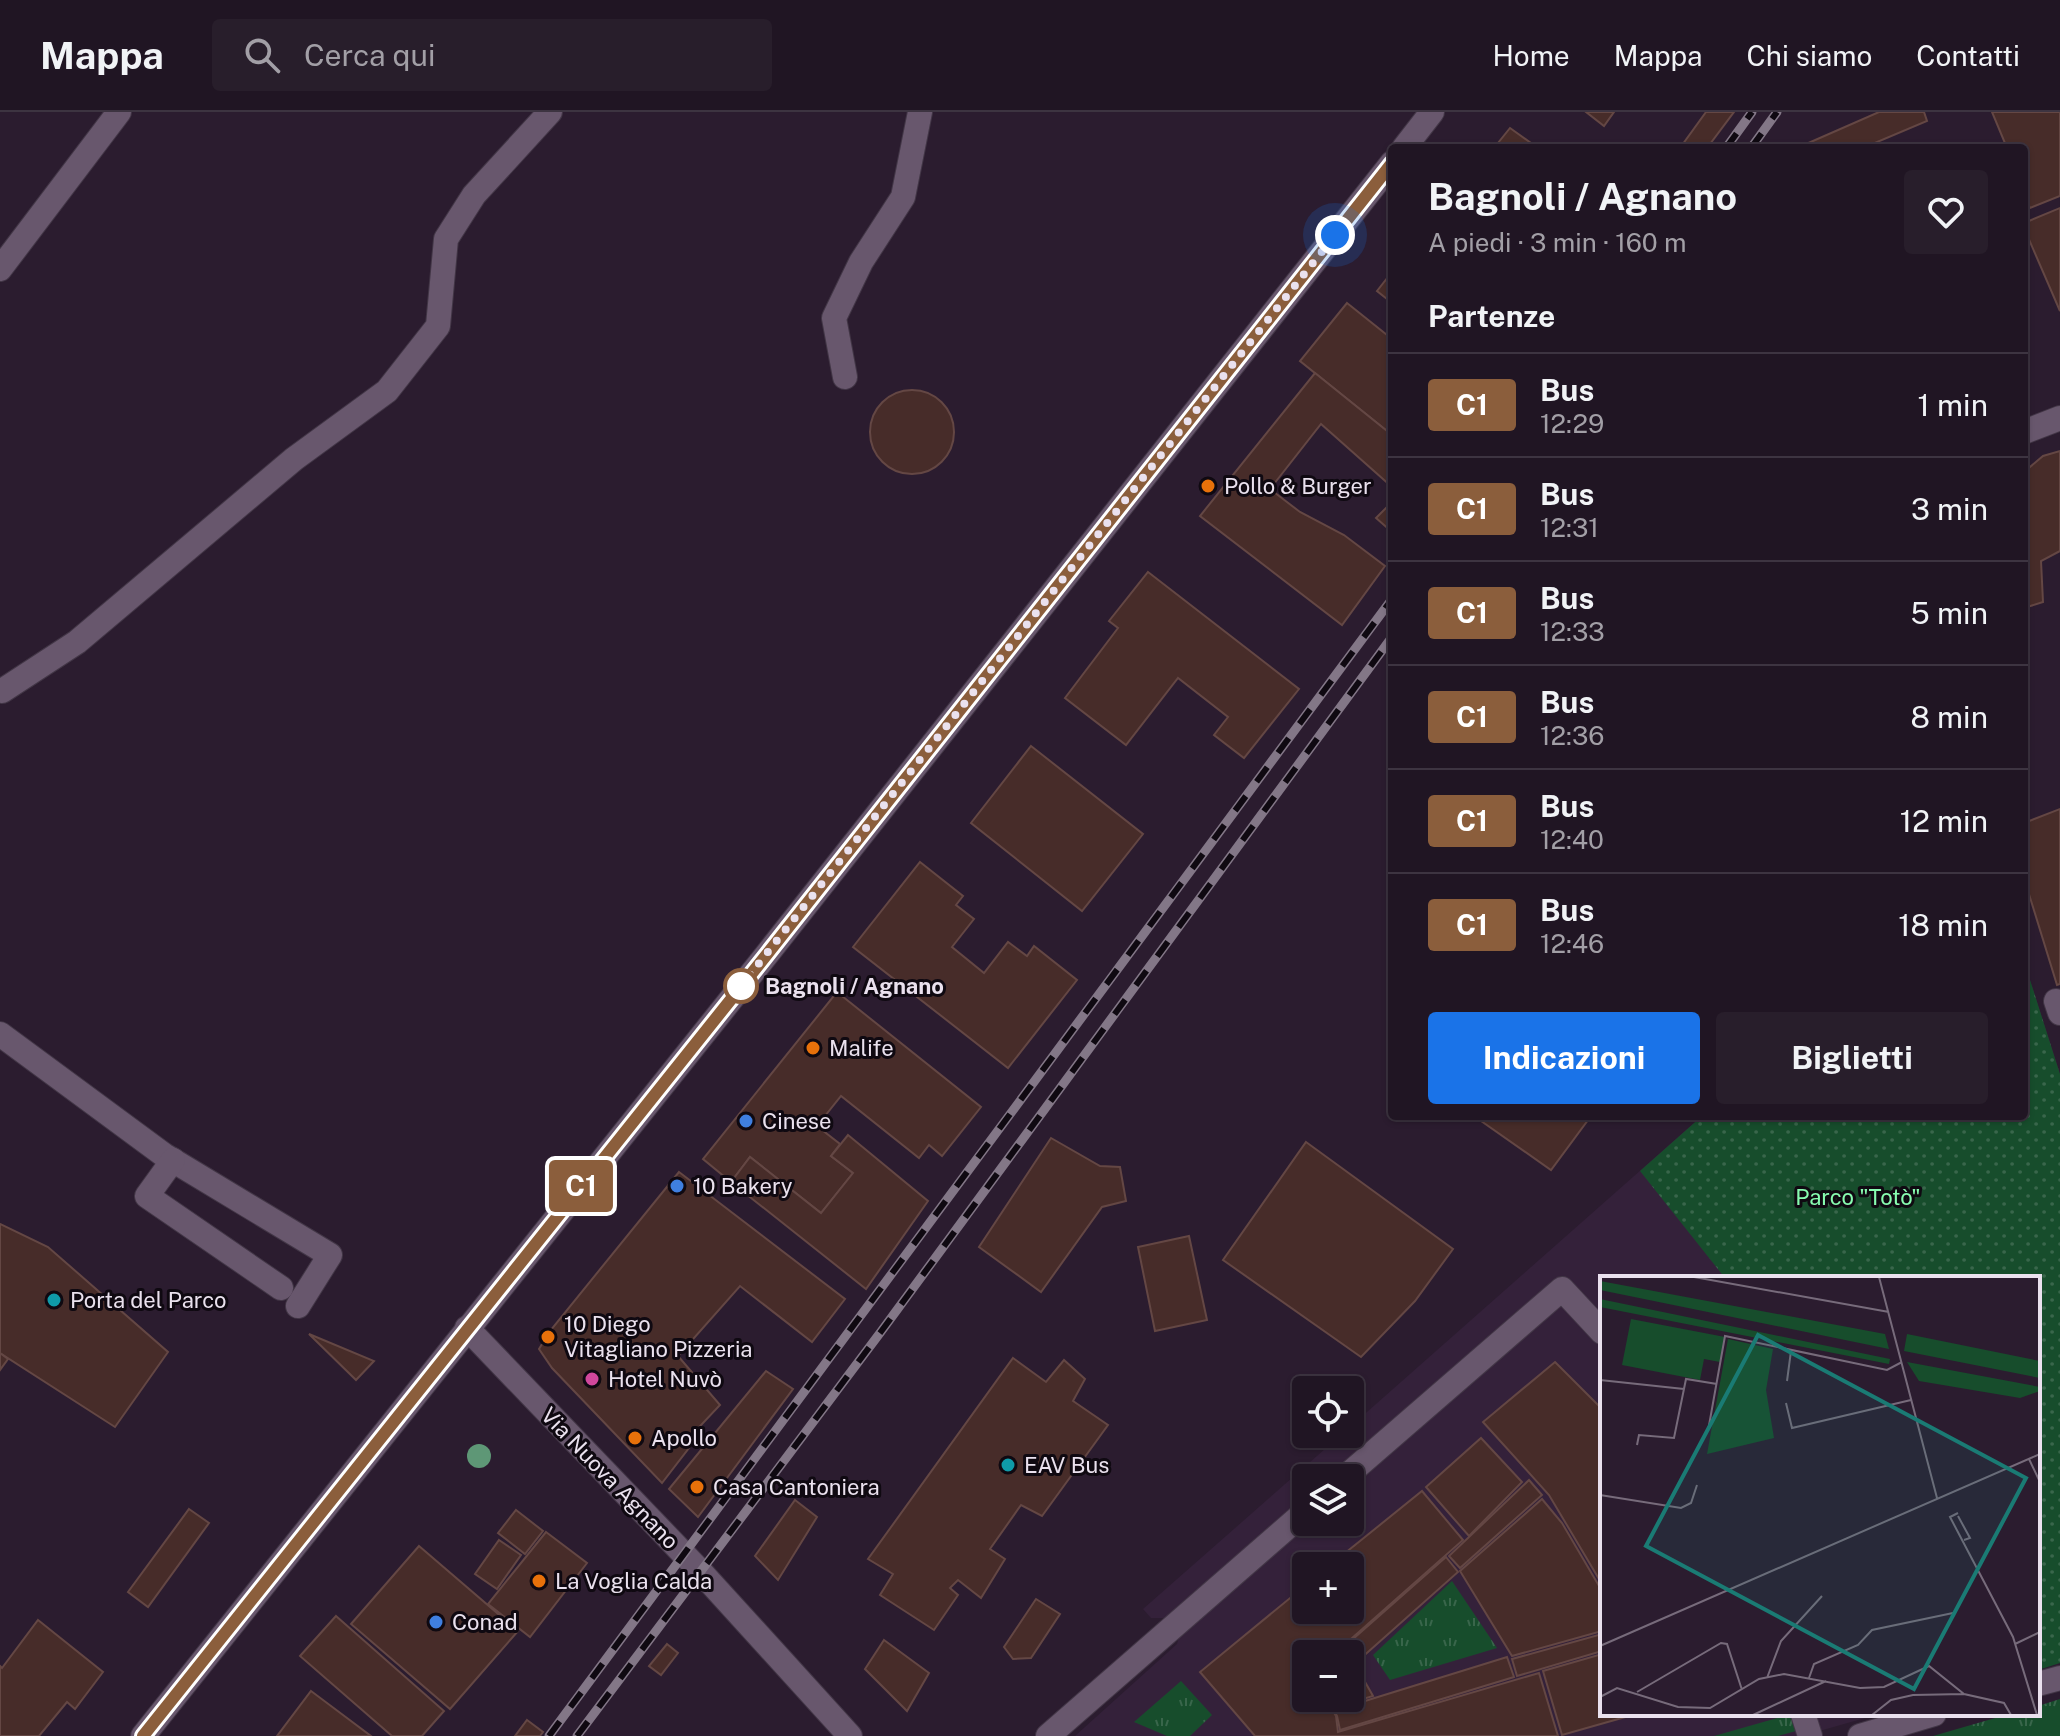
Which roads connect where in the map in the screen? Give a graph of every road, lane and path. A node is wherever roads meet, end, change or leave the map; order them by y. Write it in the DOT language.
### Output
graph roads {
  1 [pos="119,112"];
  2 [pos="550,112"];
  3 [pos="920,112"];
  4 [pos="1432,112"];
  5 [pos="1407,144"];
  6 [pos="1388,168"];
  7 [pos="0,269"];
  8 [pos="845,377"];
  9 [pos="2060,418"];
  10 [pos="2028,430"];
  11 [pos="2,691"];
  12 [pos="0,1034"];
  13 [pos="173,1160"];
  14 [pos="467,1328"];
  15 [pos="1600,1330"];
  16 [pos="1360,1464"];
  17 [pos="1292,1523"];
  18 [pos="2060,1678"];
  19 [pos="2040,1683"];
  20 [pos="1804,1716"];
  21 [pos="1927,1716"];
  22 [pos="143,1736"];
  23 [pos="850,1736"];
  24 [pos="1048,1736"];
  25 [pos="1810,1736"];
  26 [pos="1860,1736"];
  1 -- 7 [label="street"];
  2 -- 11 [label="street"];
  3 -- 8 [label="street"];
  4 -- 5 [label="street"];
  6 -- 14 [label="street"];
  9 -- 10 [label="street"];
  12 -- 13 [label="street"];
  13 -- 13 [label="street"];
  14 -- 22 [label="street"];
  14 -- 23 [label="street, Via Nuova Agnano"];
  15 -- 16 [label="street"];
  17 -- 24 [label="street"];
  18 -- 19 [label="street"];
  20 -- 25 [label="street"];
  21 -- 26 [label="street"];
}
